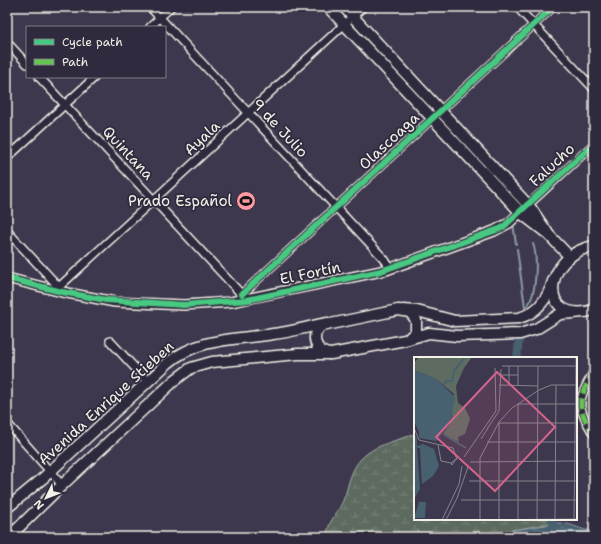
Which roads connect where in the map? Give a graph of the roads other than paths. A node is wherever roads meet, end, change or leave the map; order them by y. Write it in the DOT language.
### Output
graph roads {
  1 [pos="150,7"];
  2 [pos="171,7"];
  3 [pos="328,7"];
  4 [pos="344,7"];
  5 [pos="363,7"];
  6 [pos="517,7"];
  7 [pos="553,7"];
  8 [pos="352,16"];
  9 [pos="160,18"];
  10 [pos="344,24"];
  11 [pos="534,25"];
  12 [pos="151,26"];
  13 [pos="7,42"];
  14 [pos="26,63"];
  15 [pos="40,78"];
  16 [pos="94,78"];
  17 [pos="594,89"];
  18 [pos="65,105"];
  19 [pos="440,111"];
  20 [pos="248,113"];
  21 [pos="432,119"];
  22 [pos="594,144"];
  23 [pos="7,158"];
  24 [pos="154,200"];
  25 [pos="528,205"];
  26 [pos="336,207"];
  27 [pos="520,213"];
  28 [pos="7,231"];
  29 [pos="548,234"];
  30 [pos="594,246"];
  31 [pos="570,257"];
  32 [pos="390,268"];
  33 [pos="7,278"];
  34 [pos="553,281"];
  35 [pos="59,289"];
  36 [pos="244,297"];
  37 [pos="403,310"];
  38 [pos="594,310"];
  39 [pos="575,313"];
  40 [pos="500,320"];
  41 [pos="328,323"];
  42 [pos="500,335"];
  43 [pos="404,340"];
  44 [pos="110,341"];
  45 [pos="331,354"];
  46 [pos="594,371"];
  47 [pos="148,382"];
  48 [pos="7,423"];
  49 [pos="594,435"];
  50 [pos="51,472"];
  51 [pos="62,485"];
  52 [pos="7,508"];
  53 [pos="9,537"];
  1 -- 9 [label="street, 9 de Julio"];
  2 -- 9 [label="street"];
  3 -- 10 [label="main road"];
  4 -- 8 [label="main road"];
  5 -- 8 [label="street, Ayala"];
  6 -- 11 [label="street"];
  7 -- 11 [label="street, Olascoaga"];
  8 -- 10 [label="street, Ayala"];
  8 -- 19 [label="main road"];
  9 -- 12 [label="street"];
  9 -- 20 [label="street, 9 de Julio"];
  10 -- 20 [label="street, Ayala"];
  10 -- 21 [label="main road"];
  11 -- 17 [label="street"];
  11 -- 19 [label="street, Olascoaga"];
  13 -- 14 [label="street"];
  15 -- 18 [label="street, Quintana"];
  16 -- 18 [label="street"];
  18 -- 23 [label="street"];
  18 -- 24 [label="street, Quintana"];
  19 -- 21 [label="street, Olascoaga"];
  19 -- 25 [label="main road"];
  20 -- 24 [label="street, Ayala"];
  20 -- 26 [label="street, 9 de Julio"];
  21 -- 26 [label="street, Olascoaga"];
  21 -- 27 [label="main road"];
  22 -- 25 [label="street, Falucho"];
  24 -- 35 [label="street, Ayala"];
  24 -- 36 [label="street, Quintana"];
  25 -- 27 [label="street, El Fortín"];
  25 -- 29 [label="main road"];
  26 -- 32 [label="street, 9 de Julio"];
  26 -- 36 [label="street, Olascoaga"];
  27 -- 29 [label="main road"];
  27 -- 32 [label="street, El Fortín"];
  28 -- 35 [label="street"];
  29 -- 31 [label="main road"];
  30 -- 31 [label="main road"];
  31 -- 34 [label="main road, Avenida Enrique Stieben"];
  32 -- 36 [label="street, El Fortín"];
  33 -- 35 [label="street, El Fortín"];
  34 -- 39 [label="main road"];
  34 -- 40 [label="main road, Avenida Enrique Stieben"];
  35 -- 36 [label="street, El Fortín"];
  37 -- 40 [label="main road, Avenida Enrique Stieben"];
  37 -- 41 [label="main road, Avenida Enrique Stieben"];
  37 -- 43 [label="main road"];
  38 -- 39 [label="main road, Avenida Enrique Stieben"];
  39 -- 42 [label="main road, Avenida Enrique Stieben"];
  40 -- 42 [label="main road"];
  41 -- 45 [label="main road"];
  41 -- 47 [label="main road, Avenida Enrique Stieben"];
  42 -- 43 [label="main road, Avenida Enrique Stieben"];
  43 -- 45 [label="main road, Avenida Enrique Stieben"];
  44 -- 47 [label="street"];
  45 -- 51 [label="main road, Avenida Enrique Stieben"];
  46 -- 49 [label="street"];
  47 -- 50 [label="main road, Avenida Enrique Stieben"];
  48 -- 50 [label="street"];
  50 -- 51 [label="street"];
  50 -- 52 [label="main road, Avenida Enrique Stieben"];
  51 -- 53 [label="main road, Avenida Enrique Stieben"];
}
